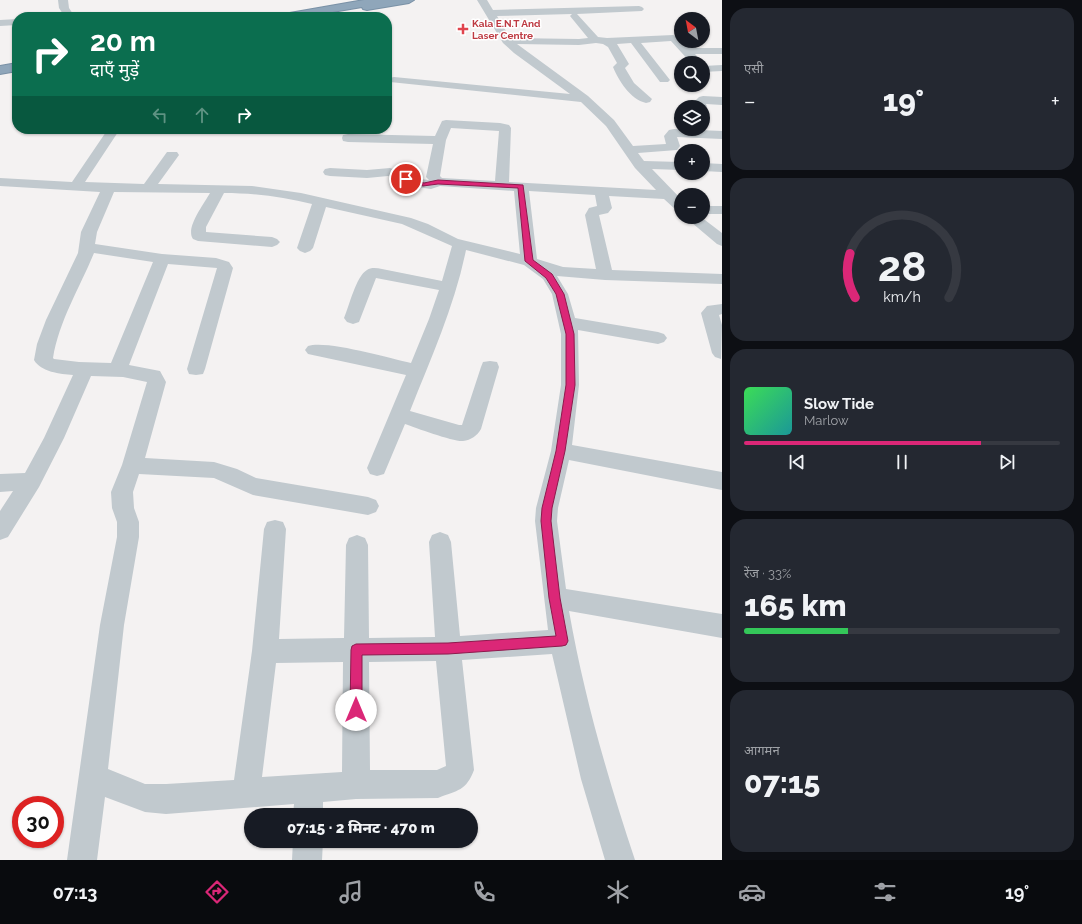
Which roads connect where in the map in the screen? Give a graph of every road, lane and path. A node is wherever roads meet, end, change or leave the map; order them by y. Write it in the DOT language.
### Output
graph roads {
  1 [pos="63,0"];
  2 [pos="382,0"];
  3 [pos="409,0"];
  4 [pos="482,0"];
  5 [pos="639,9"];
  6 [pos="66,12"];
  7 [pos="313,12"];
  8 [pos="342,12"];
  9 [pos="489,13"];
  10 [pos="575,16"];
  11 [pos="0,23"];
  12 [pos="12,25"];
  13 [pos="12,27"];
  14 [pos="0,30"];
  15 [pos="633,39"];
  16 [pos="594,40"];
  17 [pos="507,41"];
  18 [pos="609,41"];
  19 [pos="722,50"];
  20 [pos="687,52"];
  21 [pos="691,56"];
  22 [pos="12,68"];
  23 [pos="722,68"];
  24 [pos="710,69"];
  25 [pos="0,70"];
  26 [pos="12,74"];
  27 [pos="0,76"];
  28 [pos="394,80"];
  29 [pos="664,80"];
  30 [pos="584,99"];
  31 [pos="646,99"];
  32 [pos="710,100"];
  33 [pos="722,101"];
  34 [pos="674,133"];
  35 [pos="111,134"];
  36 [pos="348,138"];
  37 [pos="440,140"];
  38 [pos="630,150"];
  39 [pos="172,155"];
  40 [pos="640,165"];
  41 [pos="674,166"];
  42 [pos="710,167"];
  43 [pos="722,168"];
  44 [pos="330,172"];
  45 [pos="0,182"];
  46 [pos="438,182"];
  47 [pos="502,185"];
  48 [pos="75,186"];
  49 [pos="521,186"];
  50 [pos="109,188"];
  51 [pos="148,189"];
  52 [pos="218,189"];
  53 [pos="601,192"];
  54 [pos="668,196"];
  55 [pos="674,201"];
  56 [pos="320,202"];
  57 [pos="710,210"];
  58 [pos="722,210"];
  59 [pos="701,224"];
  60 [pos="722,241"];
  61 [pos="272,242"];
  62 [pos="460,244"];
  63 [pos="87,247"];
  64 [pos="305,248"];
  65 [pos="162,259"];
  66 [pos="529,261"];
  67 [pos="605,275"];
  68 [pos="722,279"];
  69 [pos="449,287"];
  70 [pos="722,309"];
  71 [pos="353,318"];
  72 [pos="568,323"];
  73 [pos="658,338"];
  74 [pos="314,350"];
  75 [pos="721,353"];
  76 [pos="490,367"];
  77 [pos="85,369"];
  78 [pos="196,369"];
  79 [pos="118,370"];
  80 [pos="416,371"];
  81 [pos="398,416"];
  82 [pos="561,451"];
  83 [pos="132,465"];
  84 [pos="377,468"];
  85 [pos="31,481"];
  86 [pos="722,481"];
  87 [pos="0,483"];
  88 [pos="368,506"];
  89 [pos="275,529"];
  90 [pos="0,530"];
  91 [pos="440,542"];
  92 [pos="357,545"];
  93 [pos="555,598"];
  94 [pos="722,626"];
  95 [pos="562,641"];
  96 [pos="448,649"];
  97 [pos="356,650"];
  98 [pos="265,651"];
  99 [pos="93,778"];
  100 [pos="356,785"];
  101 [pos="246,794"];
  102 [pos="309,802"];
  103 [pos="308,848"];
  104 [pos="82,860"];
  105 [pos="307,860"];
  106 [pos="620,860"];
  1 -- 6 [label="street"];
  2 -- 7 [label="highway"];
  3 -- 8 [label="highway"];
  4 -- 9 [label="street"];
  5 -- 9 [label="street"];
  9 -- 17 [label="street"];
  10 -- 16 [label="street"];
  11 -- 12 [label="street"];
  13 -- 14 [label="street"];
  15 -- 18 [label="street"];
  15 -- 20 [label="street"];
  15 -- 29 [label="street"];
  16 -- 17 [label="street"];
  16 -- 18 [label="street"];
  17 -- 30 [label="street"];
  18 -- 31 [label="street"];
  19 -- 20 [label="street"];
  20 -- 21 [label="street"];
  22 -- 25 [label="highway"];
  23 -- 24 [label="street"];
  26 -- 27 [label="highway"];
  28 -- 30 [label="street"];
  30 -- 38 [label="street"];
  32 -- 33 [label="street"];
  34 -- 38 [label="street"];
  35 -- 48 [label="street"];
  36 -- 37 [label="street"];
  37 -- 46 [label="street"];
  37 -- 47 [label="street"];
  38 -- 40 [label="street"];
  39 -- 51 [label="street"];
  40 -- 41 [label="street"];
  40 -- 54 [label="street"];
  42 -- 43 [label="street"];
  44 -- 46 [label="street"];
  45 -- 48 [label="street"];
  46 -- 47 [label="street"];
  47 -- 49 [label="street"];
  48 -- 50 [label="street"];
  49 -- 53 [label="street"];
  49 -- 66 [label="street"];
  50 -- 51 [label="street"];
  50 -- 63 [label="street"];
  51 -- 52 [label="street"];
  52 -- 56 [label="street"];
  52 -- 61 [label="street"];
  53 -- 54 [label="street"];
  53 -- 67 [label="street"];
  54 -- 55 [label="street"];
  56 -- 62 [label="street"];
  56 -- 64 [label="street"];
  57 -- 58 [label="street"];
  59 -- 60 [label="street"];
  62 -- 66 [label="street"];
  62 -- 69 [label="street"];
  63 -- 65 [label="street"];
  63 -- 77 [label="street"];
  65 -- 78 [label="street"];
  65 -- 79 [label="street"];
  66 -- 67 [label="street"];
  66 -- 72 [label="street"];
  67 -- 68 [label="street"];
  69 -- 71 [label="street"];
  69 -- 80 [label="street"];
  70 -- 75 [label="street"];
  72 -- 73 [label="street"];
  72 -- 82 [label="street"];
  74 -- 80 [label="street"];
  76 -- 81 [label="street"];
  77 -- 79 [label="street"];
  77 -- 85 [label="street"];
  79 -- 83 [label="street"];
  80 -- 81 [label="street"];
  81 -- 84 [label="street"];
  82 -- 86 [label="street"];
  82 -- 93 [label="street"];
  83 -- 88 [label="street"];
  83 -- 99 [label="street"];
  85 -- 87 [label="street"];
  85 -- 90 [label="street"];
  89 -- 98 [label="street"];
  91 -- 96 [label="street"];
  92 -- 97 [label="street"];
  93 -- 94 [label="street"];
  93 -- 95 [label="street"];
  95 -- 96 [label="street"];
  95 -- 106 [label="street"];
  96 -- 97 [label="street"];
  96 -- 100 [label="street"];
  97 -- 98 [label="street"];
  97 -- 100 [label="street"];
  98 -- 101 [label="street"];
  99 -- 101 [label="street"];
  99 -- 104 [label="street"];
  100 -- 102 [label="street"];
  101 -- 102 [label="street"];
  103 -- 105 [label="street"];
}
